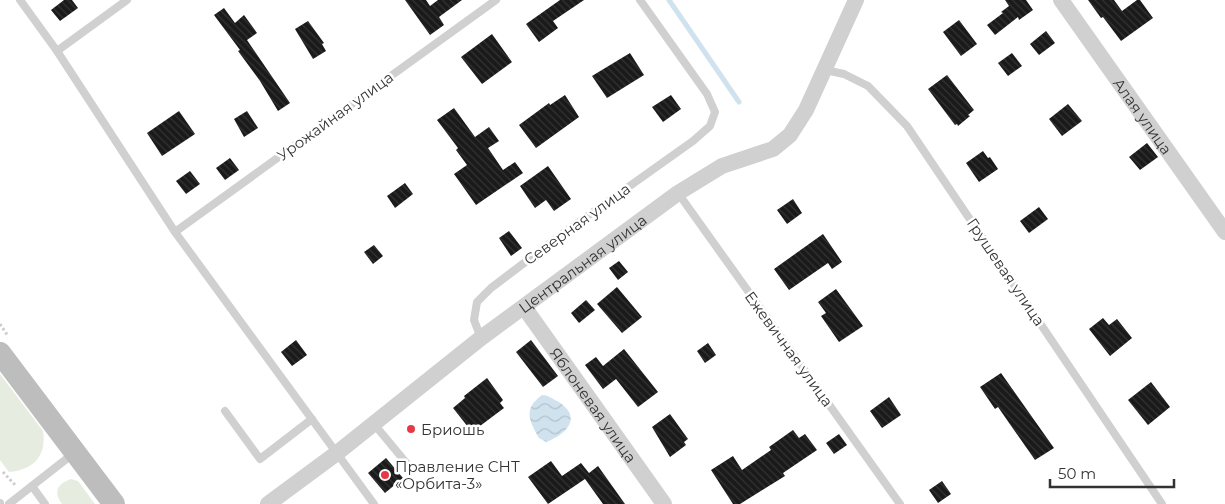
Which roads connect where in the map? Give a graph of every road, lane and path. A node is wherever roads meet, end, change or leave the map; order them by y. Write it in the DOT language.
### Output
graph roads {
  1 [pos="20,0"];
  2 [pos="127,0"];
  3 [pos="496,0"];
  4 [pos="640,0"];
  5 [pos="856,0"];
  6 [pos="1061,0"];
  7 [pos="57,50"];
  8 [pos="824,70"];
  9 [pos="678,193"];
  10 [pos="175,232"];
  11 [pos="1225,232"];
  12 [pos="524,307"];
  13 [pos="481,338"];
  14 [pos="0,353"];
  15 [pos="224,411"];
  16 [pos="312,419"];
  17 [pos="374,424"];
  18 [pos="75,452"];
  19 [pos="337,454"];
  20 [pos="408,464"];
  21 [pos="32,486"];
  22 [pos="9,504"];
  23 [pos="45,504"];
  24 [pos="114,504"];
  25 [pos="268,504"];
  26 [pos="374,504"];
  27 [pos="664,504"];
  28 [pos="900,504"];
  29 [pos="1162,504"];
  1 -- 7 [label="lane"];
  2 -- 7 [label="lane"];
  3 -- 10 [label="lane, Урожайная улица"];
  4 -- 13 [label="lane, Северная улица"];
  5 -- 8 [label="street, Центральная улица"];
  6 -- 11 [label="street, Алая улица"];
  7 -- 10 [label="lane"];
  8 -- 9 [label="street, Центральная улица"];
  8 -- 29 [label="lane, Грушевая улица"];
  9 -- 12 [label="street, Центральная улица"];
  9 -- 28 [label="lane, Ежевичная улица"];
  10 -- 16 [label="lane"];
  12 -- 13 [label="street, Центральная улица"];
  12 -- 27 [label="street, Яблоневая улица"];
  13 -- 17 [label="street, Центральная улица"];
  14 -- 18 [label="main road"];
  15 -- 16 [label="lane"];
  16 -- 19 [label="lane"];
  17 -- 19 [label="street, Центральная улица"];
  17 -- 20 [label="lane"];
  18 -- 21 [label="lane"];
  18 -- 24 [label="main road"];
  19 -- 25 [label="street, Центральная улица"];
  19 -- 26 [label="lane"];
  21 -- 22 [label="lane"];
  21 -- 23 [label="lane"];
}
